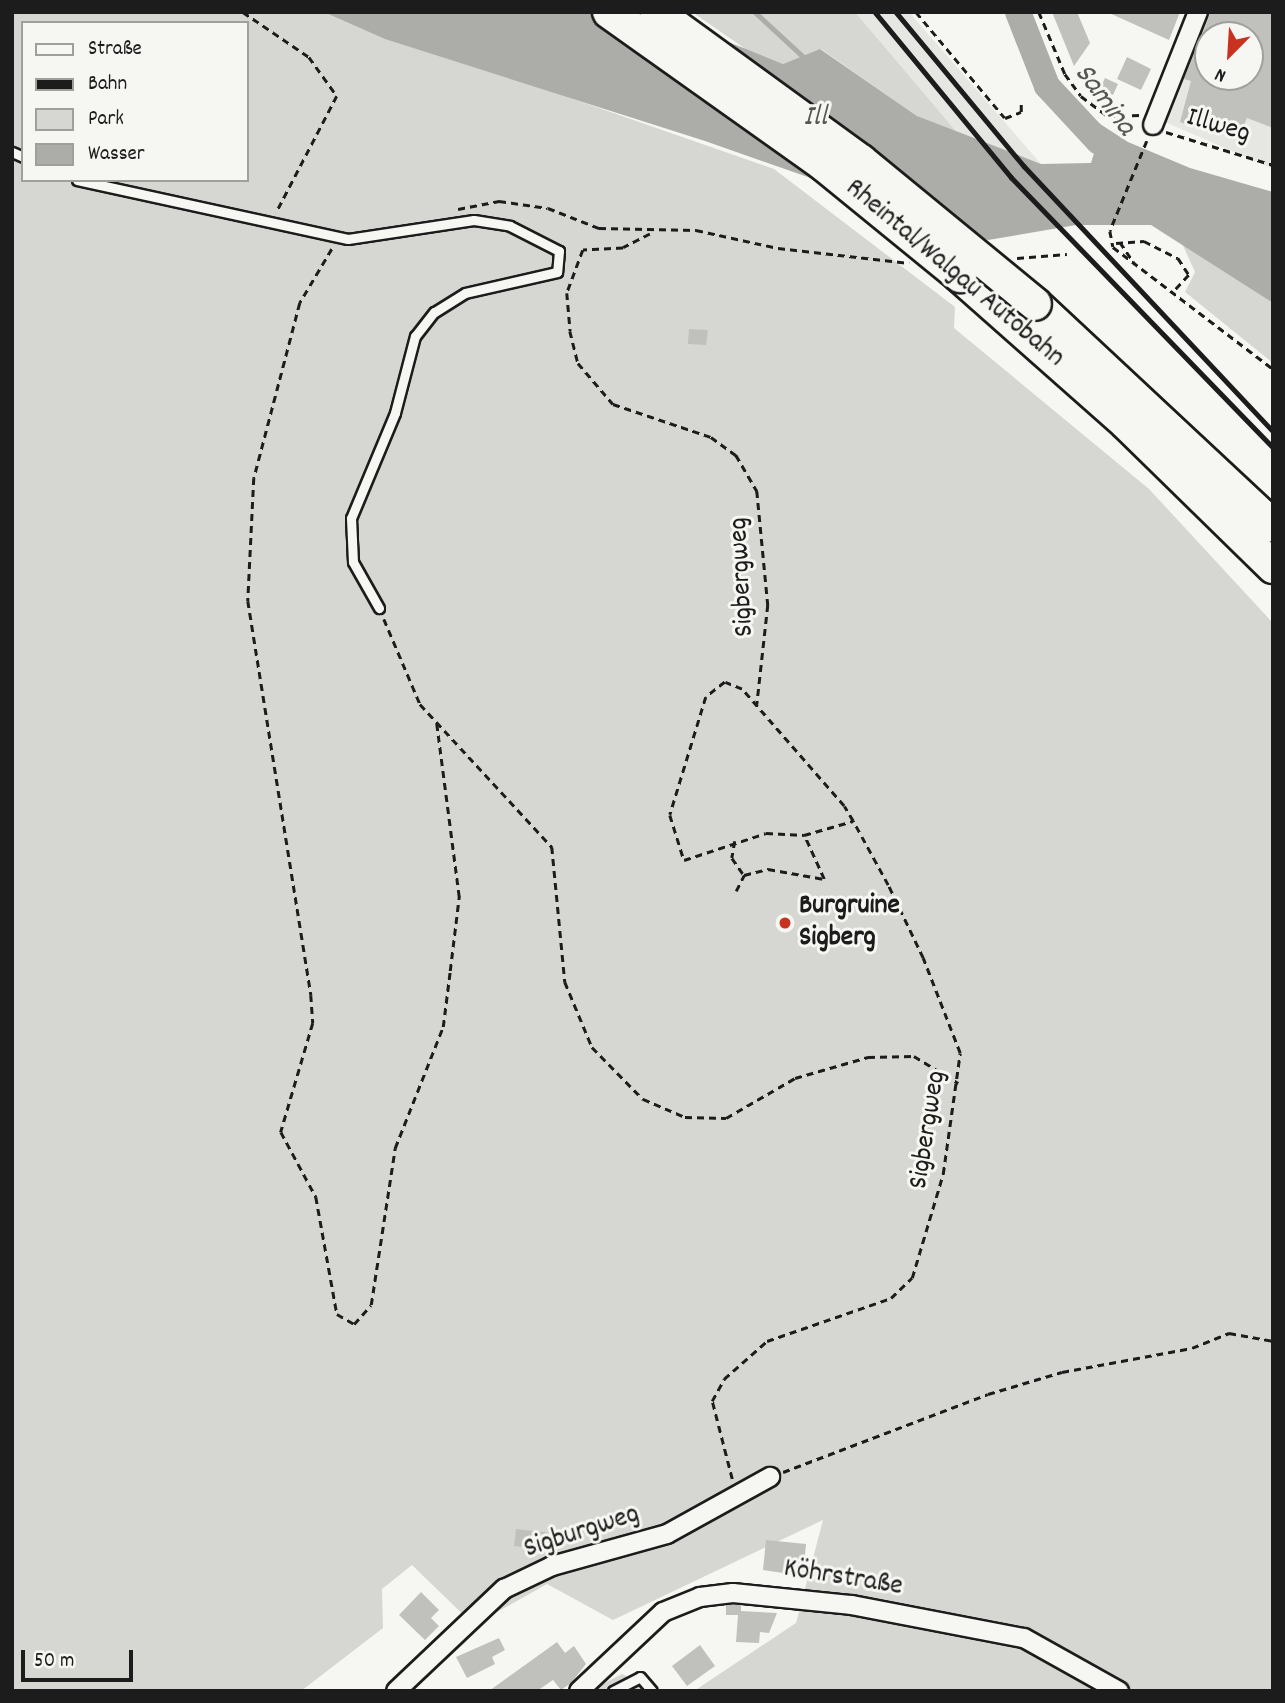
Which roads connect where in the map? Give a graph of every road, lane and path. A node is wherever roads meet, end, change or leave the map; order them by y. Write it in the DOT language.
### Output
graph roads {
  1 [pos="243,12"];
  2 [pos="609,12"];
  3 [pos="656,12"];
  4 [pos="916,12"];
  5 [pos="1038,12"];
  6 [pos="1198,12"];
  7 [pos="1021,102"];
  8 [pos="1152,128"];
  9 [pos="1273,165"];
  10 [pos="86,182"];
  11 [pos="447,211"];
  12 [pos="270,225"];
  13 [pos="653,232"];
  14 [pos="337,237"];
  15 [pos="1067,254"];
  16 [pos="1003,259"];
  17 [pos="915,263"];
  18 [pos="1135,264"];
  19 [pos="1173,291"];
  20 [pos="1273,369"];
  21 [pos="1273,526"];
  22 [pos="1273,566"];
  23 [pos="379,607"];
  24 [pos="757,704"];
  25 [pos="436,719"];
  26 [pos="853,821"];
  27 [pos="804,835"];
  28 [pos="735,841"];
  29 [pos="744,875"];
  30 [pos="736,891"];
  31 [pos="958,1083"];
  32 [pos="1273,1342"];
  33 [pos="770,1477"];
  34 [pos="735,1493"];
  35 [pos="396,1691"];
  36 [pos="579,1691"];
  37 [pos="613,1691"];
  38 [pos="652,1691"];
  39 [pos="1119,1691"];
  1 -- 12 [label="path"];
  2 -- 22 [label="highway, Rheintal/Walgau Autobahn, bridge"];
  3 -- 21 [label="highway, Rheintal/Walgau Autobahn, bridge"];
  4 -- 7 [label="path"];
  5 -- 8 [label="path, Illweg"];
  6 -- 8 [label="street"];
  8 -- 9 [label="path, Illweg"];
  8 -- 18 [label="path"];
  10 -- 12 [label="lane"];
  11 -- 13 [label="path"];
  12 -- 14 [label="lane"];
  13 -- 17 [label="path"];
  13 -- 24 [label="path, Sigbergweg"];
  14 -- 23 [label="lane"];
  14 -- 25 [label="path"];
  15 -- 16 [label="path"];
  18 -- 19 [label="path"];
  18 -- 19 [label="path"];
  19 -- 20 [label="path"];
  23 -- 25 [label="path"];
  24 -- 26 [label="path, Sigbergweg"];
  24 -- 28 [label="path, Sigbergweg"];
  25 -- 31 [label="path"];
  26 -- 27 [label="path"];
  26 -- 31 [label="path, Sigbergweg"];
  27 -- 28 [label="path"];
  27 -- 29 [label="path"];
  28 -- 29 [label="path"];
  29 -- 30 [label="path"];
  31 -- 34 [label="path, Sigbergweg"];
  32 -- 33 [label="path"];
  33 -- 34 [label="street, Sigburgweg"];
  34 -- 35 [label="street, Sigburgweg"];
  36 -- 39 [label="street, Köhrstraße"];
  37 -- 38 [label="lane"];
}
